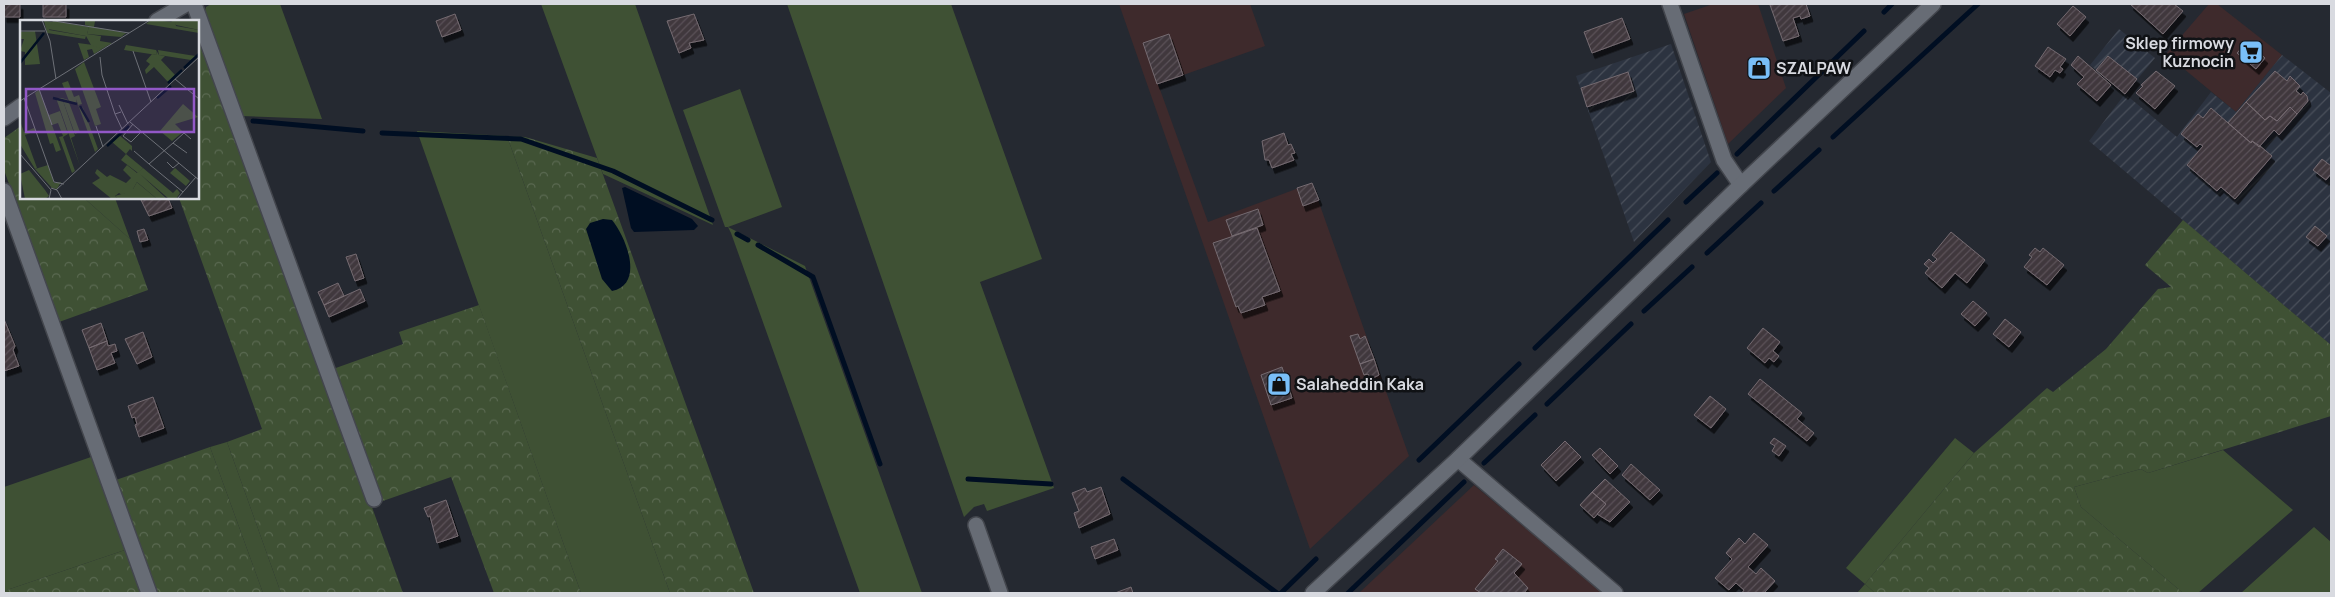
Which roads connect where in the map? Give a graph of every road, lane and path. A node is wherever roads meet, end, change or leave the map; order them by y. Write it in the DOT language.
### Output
graph roads {
  1 [pos="186,4"];
  2 [pos="194,4"];
  3 [pos="1670,4"];
  4 [pos="1933,4"];
  5 [pos="160,20"];
  6 [pos="20,107"];
  7 [pos="4,118"];
  8 [pos="1741,185"];
  9 [pos="4,191"];
  10 [pos="1458,459"];
  11 [pos="374,499"];
  12 [pos="976,525"];
  13 [pos="149,593"];
  14 [pos="1000,593"];
  15 [pos="1313,593"];
  16 [pos="1615,593"];
  1 -- 5 [label="street"];
  2 -- 11 [label="street"];
  3 -- 8 [label="street"];
  4 -- 8 [label="street"];
  6 -- 7 [label="street"];
  8 -- 10 [label="street"];
  9 -- 13 [label="street"];
  10 -- 15 [label="street"];
  10 -- 16 [label="street"];
  12 -- 14 [label="street"];
}
